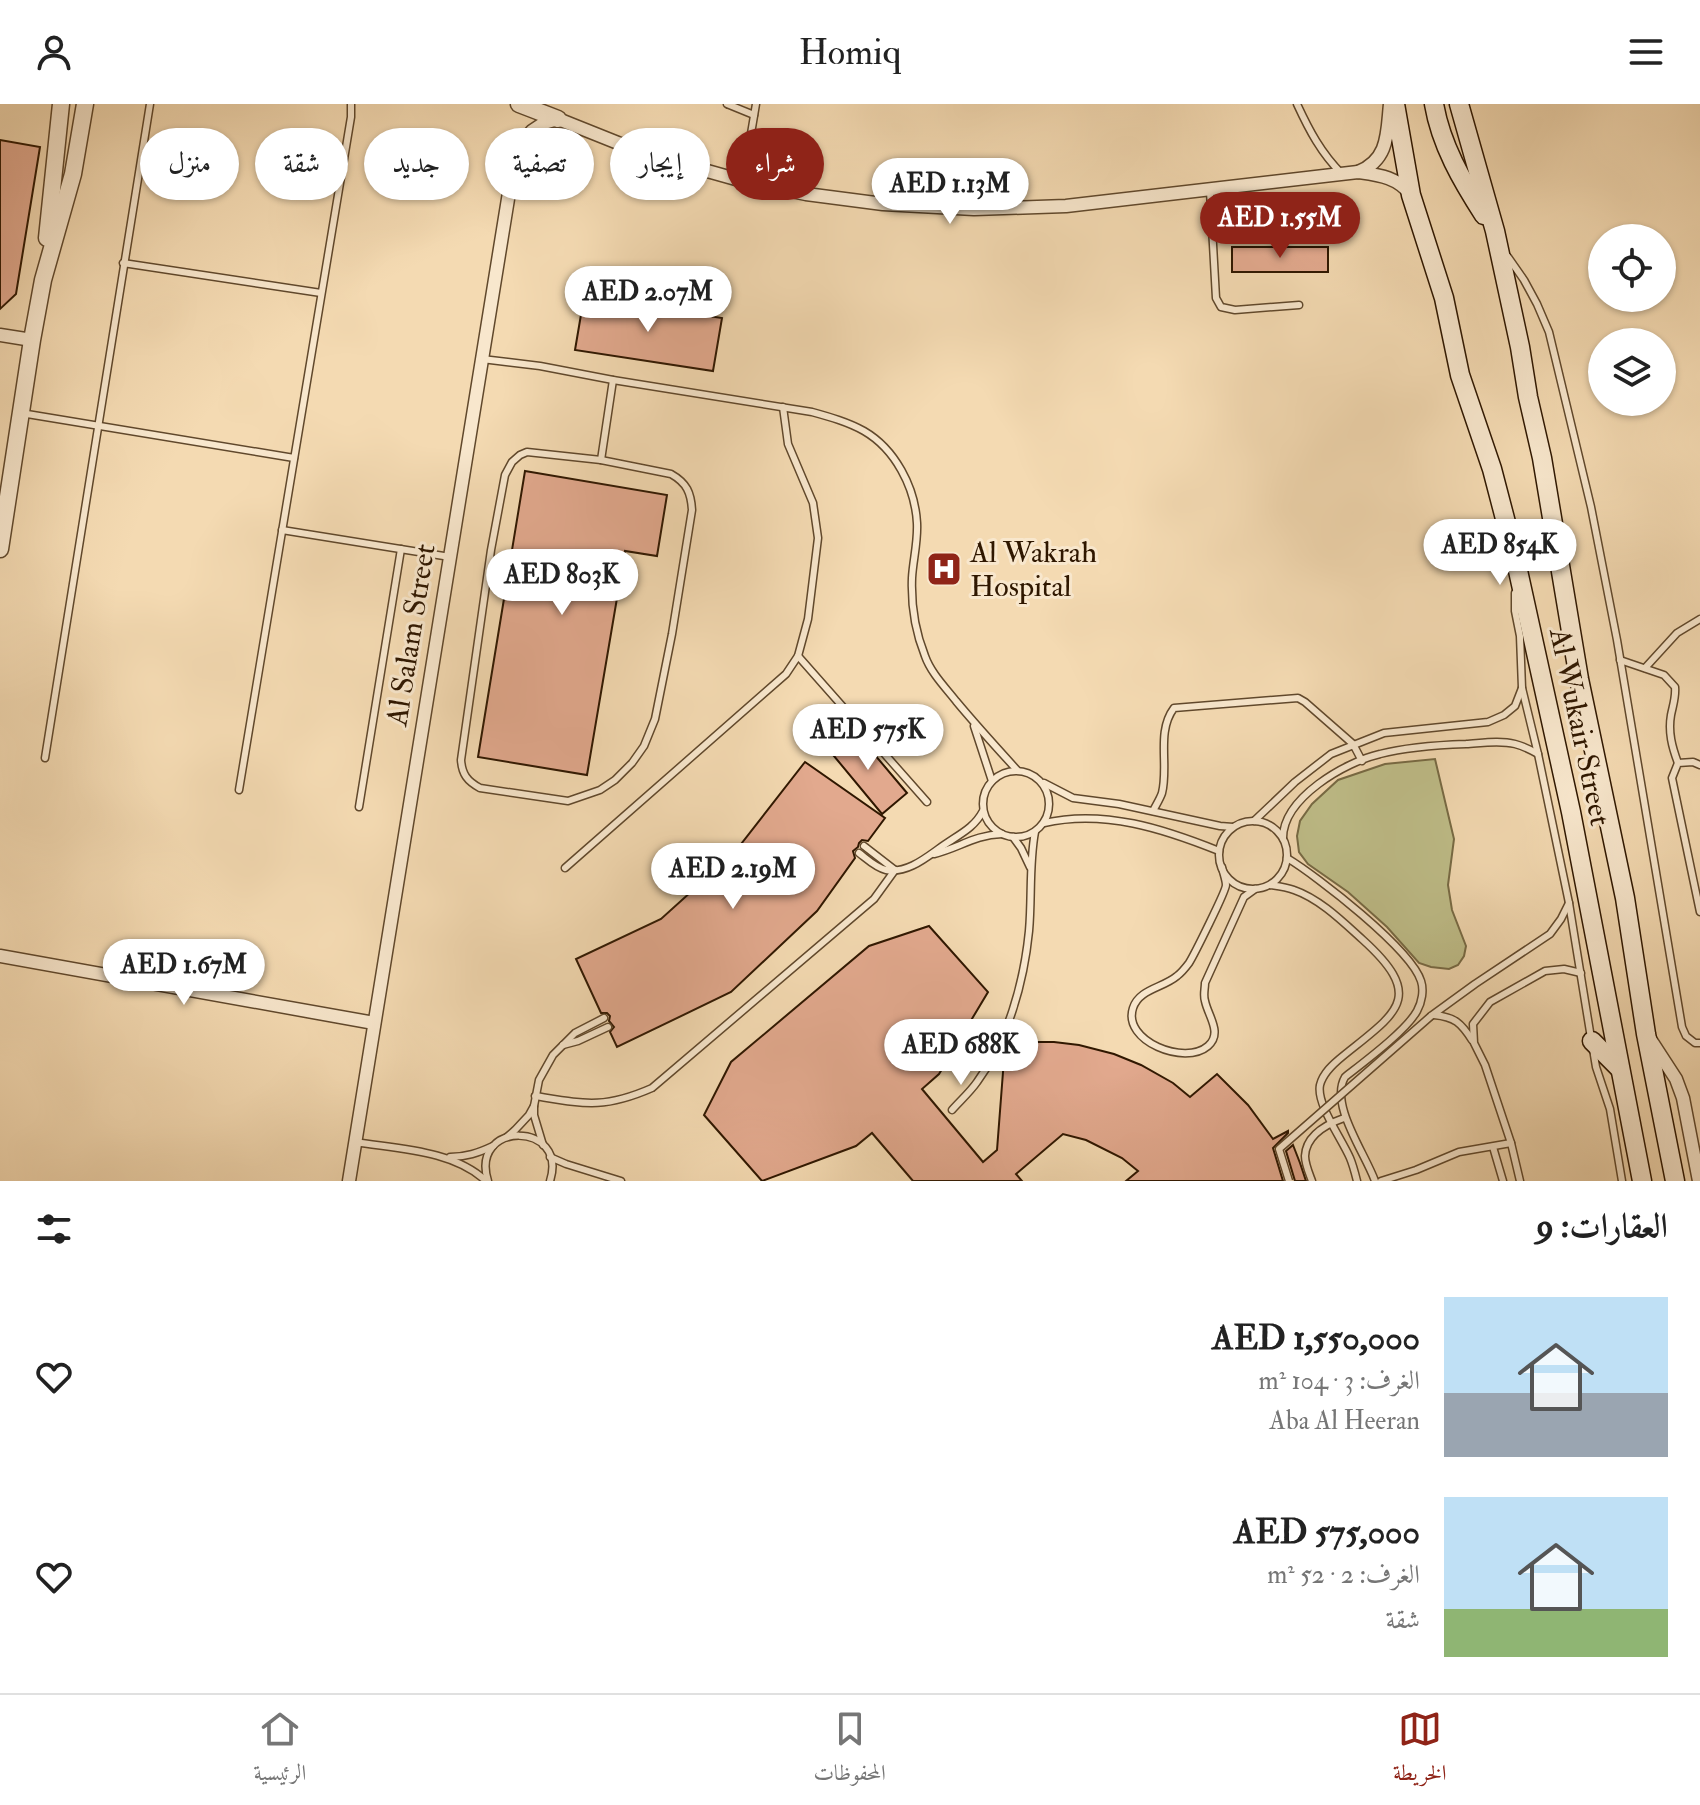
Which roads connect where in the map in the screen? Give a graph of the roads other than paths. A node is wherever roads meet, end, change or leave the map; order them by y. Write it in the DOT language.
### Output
graph roads {
  1 [pos="61,104"];
  2 [pos="85,104"];
  3 [pos="150,104"];
  4 [pos="351,104"];
  5 [pos="519,104"];
  6 [pos="727,104"];
  7 [pos="756,104"];
  8 [pos="1297,104"];
  9 [pos="1393,104"];
  10 [pos="1434,104"];
  11 [pos="1459,104"];
  12 [pos="754,115"];
  13 [pos="558,119"];
  14 [pos="752,128"];
  15 [pos="1358,172"];
  16 [pos="1342,174"];
  17 [pos="726,176"];
  18 [pos="1210,191"];
  19 [pos="1411,195"];
  20 [pos="824,196"];
  21 [pos="1496,236"];
  22 [pos="123,263"];
  23 [pos="43,280"];
  24 [pos="321,293"];
  25 [pos="1299,305"];
  26 [pos="0,335"];
  27 [pos="32,340"];
  28 [pos="482,359"];
  29 [pos="613,380"];
  30 [pos="783,407"];
  31 [pos="21,413"];
  32 [pos="98,425"];
  33 [pos="294,458"];
  34 [pos="601,460"];
  35 [pos="282,530"];
  36 [pos="0,549"];
  37 [pos="401,549"];
  38 [pos="450,557"];
  39 [pos="1515,557"];
  40 [pos="1700,619"];
  41 [pos="798,656"];
  42 [pos="1620,660"];
  43 [pos="1645,668"];
  44 [pos="1522,688"];
  45 [pos="973,723"];
  46 [pos="1353,744"];
  47 [pos="1538,754"];
  48 [pos="45,758"];
  49 [pos="1362,761"];
  50 [pos="1678,763"];
  51 [pos="1700,765"];
  52 [pos="1017,770"];
  53 [pos="992,781"];
  54 [pos="1041,781"];
  55 [pos="239,790"];
  56 [pos="927,802"];
  57 [pos="359,807"];
  58 [pos="983,811"];
  59 [pos="1153,811"];
  60 [pos="1254,821"];
  61 [pos="1044,823"];
  62 [pos="1233,827"];
  63 [pos="1035,832"];
  64 [pos="1002,834"];
  65 [pos="1013,837"];
  66 [pos="1283,838"];
  67 [pos="864,846"];
  68 [pos="1219,851"];
  69 [pos="859,853"];
  70 [pos="934,854"];
  71 [pos="1287,858"];
  72 [pos="1222,867"];
  73 [pos="565,868"];
  74 [pos="895,870"];
  75 [pos="1031,870"];
  76 [pos="1270,885"];
  77 [pos="1255,889"];
  78 [pos="1569,903"];
  79 [pos="1700,912"];
  80 [pos="0,956"];
  81 [pos="1581,973"];
  82 [pos="1432,1015"];
  83 [pos="604,1018"];
  84 [pos="374,1023"];
  85 [pos="608,1027"];
  86 [pos="1646,1034"];
  87 [pos="1592,1041"];
  88 [pos="1474,1043"];
  89 [pos="1700,1043"];
  90 [pos="563,1045"];
  91 [pos="1620,1069"];
  92 [pos="535,1096"];
  93 [pos="534,1106"];
  94 [pos="952,1110"];
  95 [pos="1344,1118"];
  96 [pos="1332,1122"];
  97 [pos="507,1137"];
  98 [pos="355,1142"];
  99 [pos="1511,1143"];
  100 [pos="494,1145"];
  101 [pos="544,1146"];
  102 [pos="1493,1147"];
  103 [pos="442,1157"];
  104 [pos="550,1157"];
  105 [pos="349,1181"];
  106 [pos="487,1181"];
  107 [pos="550,1181"];
  108 [pos="621,1181"];
  109 [pos="1289,1181"];
  110 [pos="1312,1181"];
  111 [pos="1357,1181"];
  112 [pos="1378,1181"];
  113 [pos="1503,1181"];
  114 [pos="1520,1181"];
  115 [pos="1622,1181"];
  116 [pos="1642,1181"];
  117 [pos="1675,1181"];
  118 [pos="1699,1181"];
  1 -- 23 [label="street"];
  2 -- 23 [label="street"];
  3 -- 22 [label="lane"];
  4 -- 24 [label="lane"];
  5 -- 13 [label="street"];
  6 -- 12 [label="lane"];
  7 -- 12 [label="lane"];
  8 -- 16 [label="lane"];
  9 -- 15 [label="street"];
  9 -- 19 [label="main road, Al Wukair Street"];
  10 -- 21 [label="main road"];
  11 -- 21 [label="main road, Al Wukair Street"];
  12 -- 14 [label="lane"];
  13 -- 17 [label="street"];
  13 -- 28 [label="street, Al Salam Street"];
  15 -- 16 [label="street"];
  15 -- 19 [label="street"];
  16 -- 18 [label="street"];
  18 -- 20 [label="street"];
  18 -- 25 [label="lane"];
  19 -- 39 [label="main road, Al Wukair Street"];
  21 -- 42 [label="lane"];
  21 -- 86 [label="main road, Al Wukair Street"];
  22 -- 24 [label="lane"];
  22 -- 32 [label="lane"];
  23 -- 27 [label="street"];
  24 -- 33 [label="lane"];
  26 -- 27 [label="street"];
  27 -- 31 [label="street"];
  28 -- 29 [label="lane"];
  28 -- 38 [label="street, Al Salam Street"];
  29 -- 30 [label="lane"];
  29 -- 34 [label="lane"];
  30 -- 41 [label="lane"];
  30 -- 45 [label="lane"];
  31 -- 32 [label="lane"];
  31 -- 36 [label="street"];
  32 -- 33 [label="lane"];
  32 -- 48 [label="lane"];
  33 -- 35 [label="lane"];
  34 -- 34 [label="lane"];
  35 -- 37 [label="lane"];
  35 -- 55 [label="lane"];
  37 -- 38 [label="lane"];
  37 -- 57 [label="lane"];
  38 -- 84 [label="street, Al Salam Street"];
  39 -- 44 [label="lane"];
  39 -- 91 [label="main road, Al Wukair Street"];
  40 -- 43 [label="lane"];
  41 -- 56 [label="lane"];
  41 -- 73 [label="lane"];
  42 -- 43 [label="lane"];
  42 -- 89 [label="lane"];
  43 -- 50 [label="lane"];
  44 -- 46 [label="lane"];
  44 -- 47 [label="lane"];
  45 -- 52 [label="lane"];
  45 -- 53 [label="lane"];
  46 -- 49 [label="lane"];
  46 -- 59 [label="lane"];
  46 -- 60 [label="lane"];
  47 -- 49 [label="lane"];
  47 -- 78 [label="lane"];
  49 -- 66 [label="lane"];
  50 -- 51 [label="lane"];
  50 -- 79 [label="lane"];
  52 -- 53 [label="lane"];
  52 -- 54 [label="lane"];
  53 -- 58 [label="lane"];
  54 -- 59 [label="lane"];
  54 -- 61 [label="lane"];
  58 -- 64 [label="lane"];
  58 -- 70 [label="lane"];
  59 -- 62 [label="lane"];
  60 -- 62 [label="lane"];
  60 -- 66 [label="lane"];
  61 -- 63 [label="lane"];
  61 -- 68 [label="lane"];
  62 -- 68 [label="lane"];
  63 -- 65 [label="lane"];
  63 -- 75 [label="lane"];
  64 -- 65 [label="lane"];
  64 -- 70 [label="lane"];
  65 -- 75 [label="lane"];
  66 -- 71 [label="lane"];
  67 -- 74 [label="lane"];
  68 -- 72 [label="lane"];
  69 -- 74 [label="lane"];
  70 -- 74 [label="lane"];
  71 -- 76 [label="lane"];
  71 -- 95 [label="lane"];
  72 -- 77 [label="lane"];
  72 -- 77 [label="lane"];
  74 -- 92 [label="lane"];
  75 -- 94 [label="lane"];
  76 -- 77 [label="lane"];
  76 -- 96 [label="lane"];
  78 -- 81 [label="lane"];
  78 -- 82 [label="lane"];
  80 -- 84 [label="street"];
  81 -- 87 [label="lane"];
  81 -- 88 [label="lane"];
  82 -- 88 [label="lane"];
  82 -- 109 [label="lane, bridge"];
  83 -- 90 [label="lane"];
  84 -- 98 [label="street, Al Salam Street"];
  85 -- 90 [label="lane"];
  86 -- 117 [label="main road, Al Wukair Street"];
  86 -- 118 [label="street"];
  87 -- 91 [label="main road"];
  87 -- 115 [label="lane"];
  88 -- 99 [label="lane"];
  90 -- 92 [label="lane"];
  91 -- 116 [label="main road, Al Wukair Street"];
  92 -- 93 [label="lane"];
  93 -- 97 [label="lane"];
  93 -- 101 [label="lane"];
  95 -- 96 [label="lane"];
  95 -- 112 [label="lane"];
  96 -- 110 [label="lane"];
  96 -- 111 [label="lane"];
  97 -- 100 [label="lane"];
  97 -- 101 [label="lane"];
  98 -- 103 [label="lane"];
  98 -- 105 [label="street, Al Salam Street"];
  99 -- 102 [label="lane"];
  99 -- 114 [label="lane"];
  100 -- 103 [label="lane"];
  100 -- 106 [label="lane"];
  101 -- 104 [label="lane"];
  102 -- 112 [label="lane"];
  102 -- 113 [label="lane"];
  103 -- 106 [label="lane"];
  104 -- 107 [label="lane"];
  104 -- 108 [label="lane"];
}
